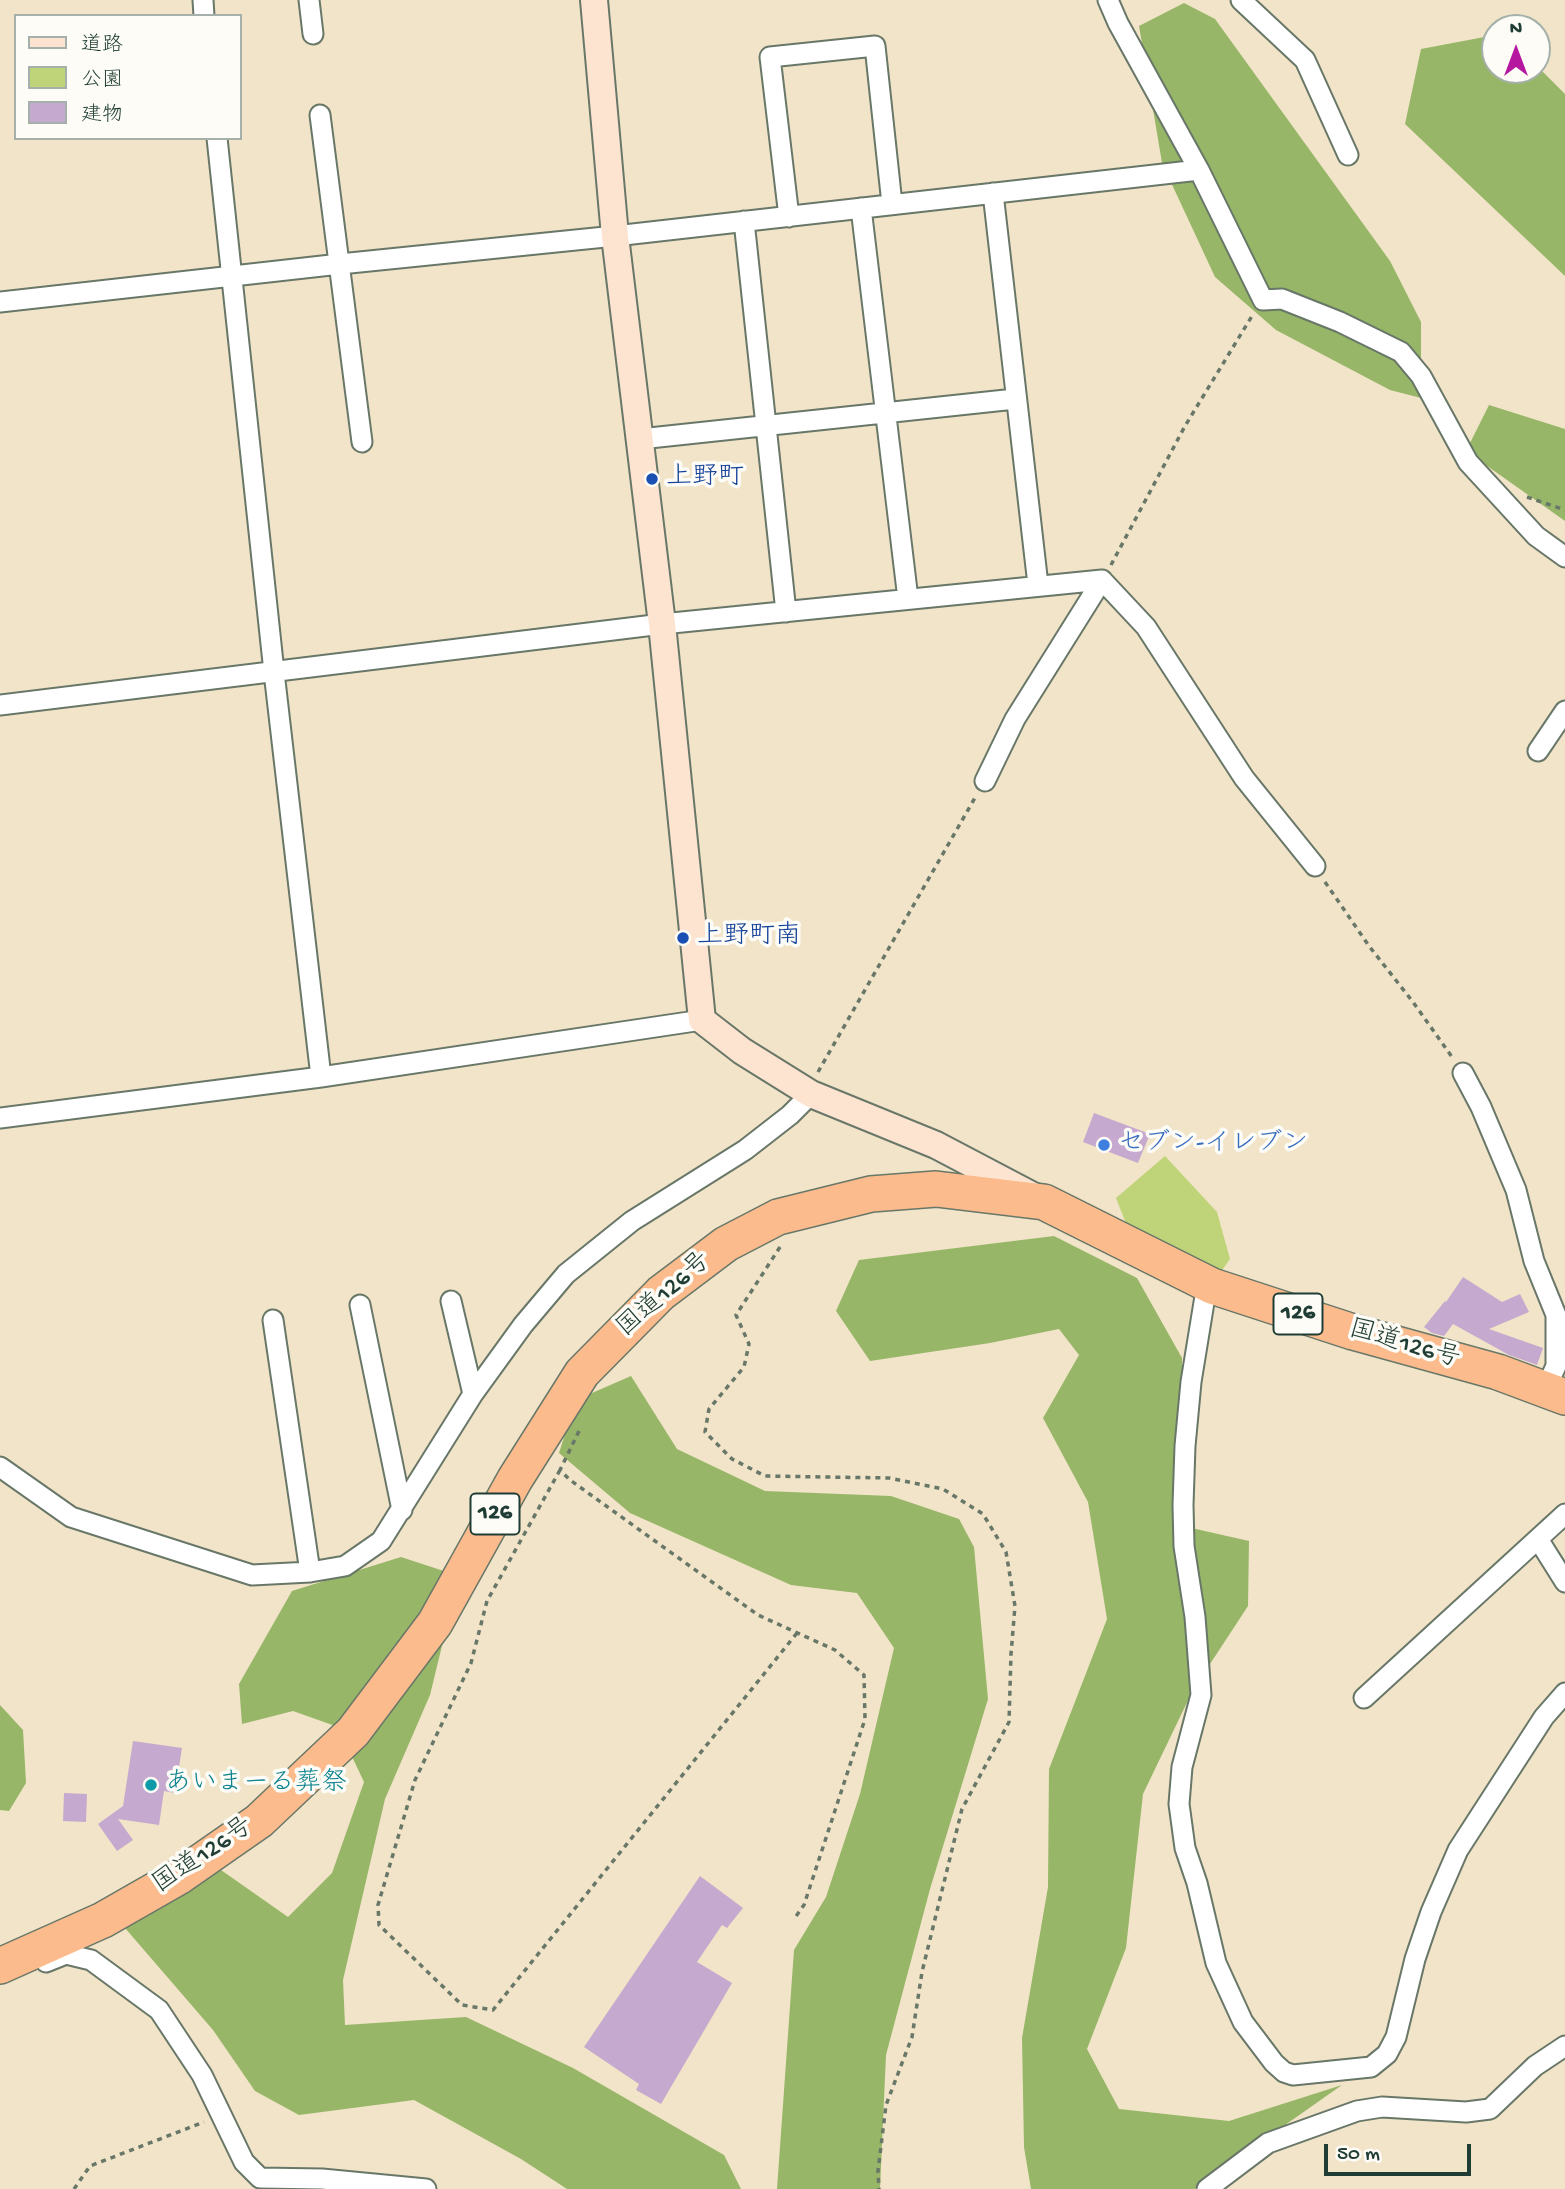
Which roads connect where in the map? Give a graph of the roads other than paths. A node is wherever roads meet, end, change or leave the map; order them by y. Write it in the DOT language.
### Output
graph roads {
  1 [pos="309,0"];
  2 [pos="594,0"];
  3 [pos="1108,0"];
  4 [pos="1241,0"];
  5 [pos="313,34"];
  6 [pos="320,115"];
  7 [pos="216,140"];
  8 [pos="1348,155"];
  9 [pos="1199,170"];
  10 [pos="993,193"];
  11 [pos="892,204"];
  12 [pos="861,208"];
  13 [pos="789,216"];
  14 [pos="744,221"];
  15 [pos="615,236"];
  16 [pos="340,264"];
  17 [pos="230,276"];
  18 [pos="0,302"];
  19 [pos="1015,399"];
  20 [pos="887,413"];
  21 [pos="767,426"];
  22 [pos="640,439"];
  23 [pos="362,442"];
  24 [pos="1565,557"];
  25 [pos="1102,580"];
  26 [pos="1038,586"];
  27 [pos="908,599"];
  28 [pos="786,611"];
  29 [pos="662,624"];
  30 [pos="274,672"];
  31 [pos="0,705"];
  32 [pos="1565,711"];
  33 [pos="1538,751"];
  34 [pos="985,781"];
  35 [pos="1315,866"];
  36 [pos="702,1020"];
  37 [pos="1463,1073"];
  38 [pos="321,1077"];
  39 [pos="811,1094"];
  40 [pos="0,1118"];
  41 [pos="1044,1202"];
  42 [pos="1207,1284"];
  43 [pos="451,1301"];
  44 [pos="360,1305"];
  45 [pos="273,1320"];
  46 [pos="1555,1393"];
  47 [pos="473,1394"];
  48 [pos="0,1467"];
  49 [pos="402,1510"];
  50 [pos="1565,1514"];
  51 [pos="1538,1539"];
  52 [pos="310,1572"];
  53 [pos="1565,1582"];
  54 [pos="1565,1693"];
  55 [pos="1364,1699"];
  56 [pos="0,1967"];
  57 [pos="1565,2046"];
  58 [pos="426,2189"];
  59 [pos="1207,2189"];
  1 -- 5 [label="street"];
  2 -- 15 [label="street"];
  3 -- 9 [label="street"];
  4 -- 8 [label="street"];
  6 -- 16 [label="street"];
  7 -- 17 [label="street"];
  9 -- 10 [label="street"];
  9 -- 24 [label="street"];
  10 -- 11 [label="street"];
  10 -- 19 [label="street"];
  11 -- 12 [label="street"];
  11 -- 13 [label="street"];
  12 -- 13 [label="street"];
  12 -- 20 [label="street"];
  13 -- 14 [label="street"];
  14 -- 15 [label="street"];
  14 -- 21 [label="street"];
  15 -- 16 [label="street"];
  15 -- 22 [label="street"];
  16 -- 17 [label="street"];
  16 -- 23 [label="street"];
  17 -- 18 [label="street"];
  17 -- 30 [label="street"];
  19 -- 20 [label="street"];
  19 -- 26 [label="street"];
  20 -- 21 [label="street"];
  20 -- 27 [label="street"];
  21 -- 22 [label="street"];
  21 -- 28 [label="street"];
  22 -- 29 [label="street"];
  25 -- 26 [label="street"];
  25 -- 34 [label="street"];
  25 -- 35 [label="street"];
  26 -- 27 [label="street"];
  27 -- 28 [label="street"];
  28 -- 29 [label="street"];
  29 -- 30 [label="street"];
  29 -- 36 [label="street"];
  30 -- 31 [label="street"];
  30 -- 38 [label="street"];
  32 -- 33 [label="street"];
  36 -- 38 [label="street"];
  36 -- 39 [label="street"];
  37 -- 46 [label="street"];
  38 -- 40 [label="street"];
  39 -- 41 [label="street"];
  39 -- 47 [label="street"];
  41 -- 42 [label="highway, 国道126号 / 126"];
  41 -- 56 [label="highway, 国道126号 / 126"];
  42 -- 46 [label="highway, 国道126号 / 126"];
  42 -- 54 [label="street"];
  43 -- 47 [label="street"];
  44 -- 49 [label="street"];
  45 -- 52 [label="street"];
  47 -- 49 [label="street"];
  48 -- 52 [label="street"];
  49 -- 52 [label="street"];
  50 -- 51 [label="street"];
  51 -- 53 [label="street"];
  51 -- 55 [label="street"];
  56 -- 58 [label="street"];
  57 -- 59 [label="street"];
}
